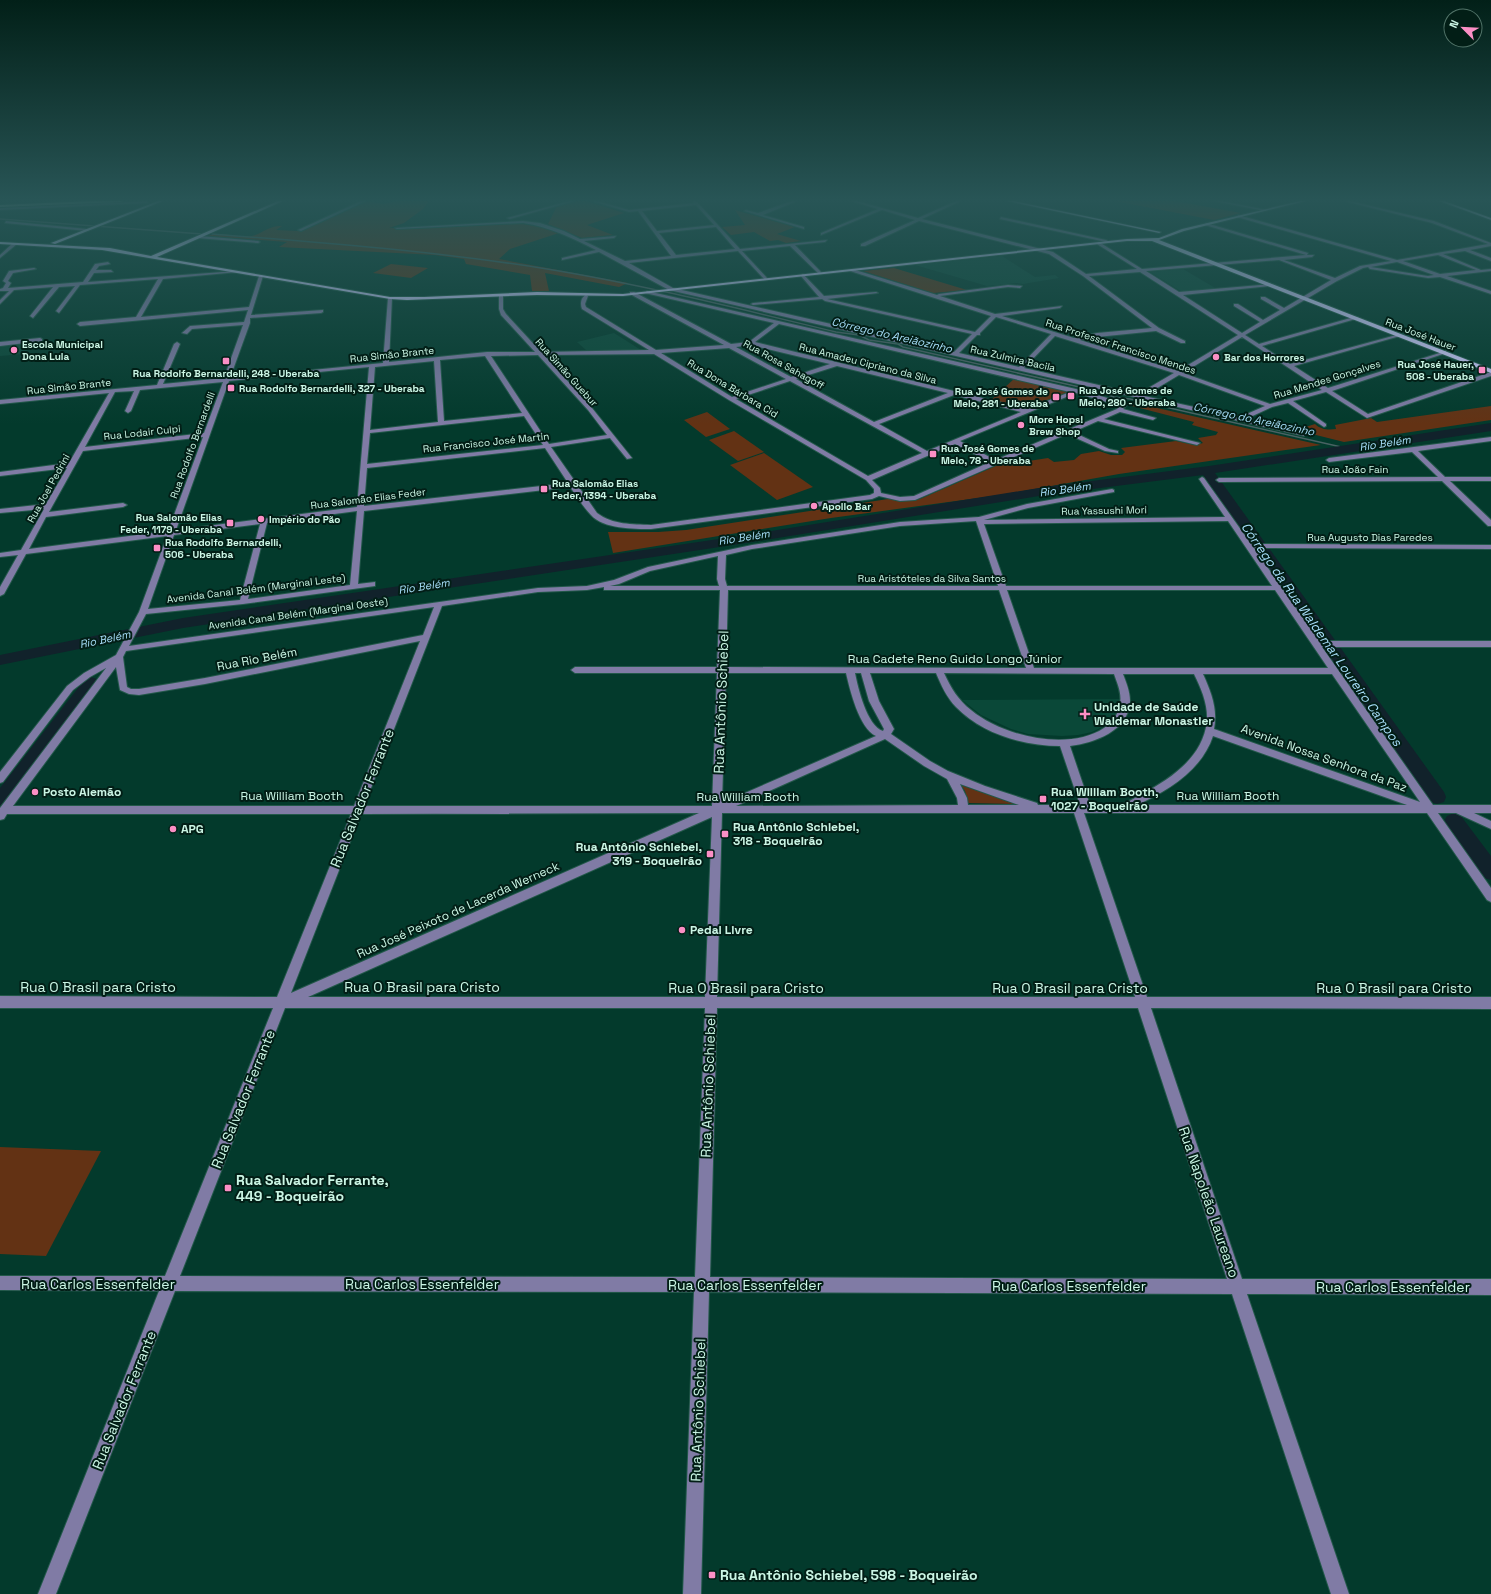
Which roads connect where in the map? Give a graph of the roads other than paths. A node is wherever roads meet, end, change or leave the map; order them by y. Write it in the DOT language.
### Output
graph roads {
  1 [pos="9,275"];
  2 [pos="89,275"];
  3 [pos="194,275"];
  4 [pos="257,275"];
  5 [pos="647,275"];
  6 [pos="763,275"];
  7 [pos="799,275"];
  8 [pos="803,275"];
  9 [pos="869,275"];
  10 [pos="1085,275"];
  11 [pos="1148,275"];
  12 [pos="1246,275"];
  13 [pos="1322,275"];
  14 [pos="1345,275"];
  15 [pos="1411,275"];
  16 [pos="1447,275"];
  17 [pos="261,276"];
  18 [pos="1442,276"];
  19 [pos="162,278"];
  20 [pos="766,279"];
  21 [pos="1335,280"];
  22 [pos="82,284"];
  23 [pos="1270,285"];
  24 [pos="57,286"];
  25 [pos="1020,287"];
  26 [pos="13,289"];
  27 [pos="671,289"];
  28 [pos="2,290"];
  29 [pos="647,292"];
  30 [pos="632,293"];
  31 [pos="876,293"];
  32 [pos="1491,293"];
  33 [pos="1177,294"];
  34 [pos="501,295"];
  35 [pos="586,296"];
  36 [pos="936,296"];
  37 [pos="390,298"];
  38 [pos="822,298"];
  39 [pos="1263,298"];
  40 [pos="1304,298"];
  41 [pos="0,303"];
  42 [pos="743,305"];
  43 [pos="1236,305"];
  44 [pos="1060,306"];
  45 [pos="251,308"];
  46 [pos="1284,310"];
  47 [pos="60,311"];
  48 [pos="321,311"];
  49 [pos="995,315"];
  50 [pos="33,316"];
  51 [pos="138,318"];
  52 [pos="1356,318"];
  53 [pos="248,320"];
  54 [pos="780,322"];
  55 [pos="1263,322"];
  56 [pos="80,324"];
  57 [pos="1157,329"];
  58 [pos="185,333"];
  59 [pos="978,334"];
  60 [pos="1054,334"];
  61 [pos="1241,335"];
  62 [pos="1398,335"];
  63 [pos="40,340"];
  64 [pos="1074,340"];
  65 [pos="1183,342"];
  66 [pos="751,343"];
  67 [pos="0,344"];
  68 [pos="177,344"];
  69 [pos="732,346"];
  70 [pos="1257,346"];
  71 [pos="536,352"];
  72 [pos="653,352"];
  73 [pos="1444,352"];
  74 [pos="487,354"];
  75 [pos="955,354"];
  76 [pos="437,359"];
  77 [pos="386,364"];
  78 [pos="837,364"];
  79 [pos="372,365"];
  80 [pos="1289,366"];
  81 [pos="1020,370"];
  82 [pos="1491,370"];
  83 [pos="1178,373"];
  84 [pos="1491,374"];
  85 [pos="792,379"];
  86 [pos="226,380"];
  87 [pos="1088,385"];
  88 [pos="159,386"];
  89 [pos="138,388"];
  90 [pos="1328,390"];
  91 [pos="113,391"];
  92 [pos="1075,391"];
  93 [pos="954,394"];
  94 [pos="1138,397"];
  95 [pos="731,399"];
  96 [pos="1289,401"];
  97 [pos="0,402"];
  98 [pos="1270,406"];
  99 [pos="1121,408"];
  100 [pos="128,411"];
  101 [pos="1026,411"];
  102 [pos="526,414"];
  103 [pos="1153,418"];
  104 [pos="1098,419"];
  105 [pos="1239,420"];
  106 [pos="441,423"];
  107 [pos="874,424"];
  108 [pos="1324,425"];
  109 [pos="366,432"];
  110 [pos="1068,432"];
  111 [pos="1304,434"];
  112 [pos="206,435"];
  113 [pos="612,436"];
  114 [pos="1491,439"];
  115 [pos="955,441"];
  116 [pos="1198,443"];
  117 [pos="548,446"];
  118 [pos="81,449"];
  119 [pos="1413,450"];
  120 [pos="1116,452"];
  121 [pos="927,453"];
  122 [pos="629,458"];
  123 [pos="1329,460"];
  124 [pos="994,462"];
  125 [pos="72,465"];
  126 [pos="363,466"];
  127 [pos="0,474"];
  128 [pos="868,479"];
  129 [pos="1202,479"];
  130 [pos="1443,479"];
  131 [pos="1491,479"];
  132 [pos="1219,480"];
  133 [pos="572,485"];
  134 [pos="1112,491"];
  135 [pos="878,494"];
  136 [pos="123,505"];
  137 [pos="50,506"];
  138 [pos="359,509"];
  139 [pos="1015,510"];
  140 [pos="0,511"];
  141 [pos="44,515"];
  142 [pos="1229,519"];
  143 [pos="979,520"];
  144 [pos="264,521"];
  145 [pos="1016,521"];
  146 [pos="1491,524"];
  147 [pos="171,534"];
  148 [pos="1252,546"];
  149 [pos="1491,547"];
  150 [pos="24,552"];
  151 [pos="722,554"];
  152 [pos="0,555"];
  153 [pos="372,584"];
  154 [pos="354,587"];
  155 [pos="587,588"];
  156 [pos="724,588"];
  157 [pos="1003,588"];
  158 [pos="1277,588"];
  159 [pos="0,594"];
  160 [pos="243,602"];
  161 [pos="439,604"];
  162 [pos="141,615"];
  163 [pos="426,637"];
  164 [pos="1320,644"];
  165 [pos="1491,644"];
  166 [pos="126,645"];
  167 [pos="119,657"];
  168 [pos="575,670"];
  169 [pos="721,670"];
  170 [pos="850,670"];
  171 [pos="865,670"];
  172 [pos="939,670"];
  173 [pos="1031,671"];
  174 [pos="1118,671"];
  175 [pos="1197,671"];
  176 [pos="1334,671"];
  177 [pos="875,706"];
  178 [pos="861,708"];
  179 [pos="1210,731"];
  180 [pos="886,735"];
  181 [pos="1064,744"];
  182 [pos="951,776"];
  183 [pos="0,779"];
  184 [pos="964,809"];
  185 [pos="1044,809"];
  186 [pos="1082,809"];
  187 [pos="1119,809"];
  188 [pos="1430,809"];
  189 [pos="1456,809"];
  190 [pos="1491,809"];
  191 [pos="358,810"];
  192 [pos="717,810"];
  193 [pos="2,813"];
  194 [pos="1491,825"];
  195 [pos="1491,897"];
  196 [pos="0,1002"];
  197 [pos="281,1002"];
  198 [pos="1142,1002"];
  199 [pos="711,1003"];
  200 [pos="1491,1003"];
  201 [pos="0,1283"];
  202 [pos="170,1284"];
  203 [pos="702,1285"];
  204 [pos="1237,1286"];
  205 [pos="1491,1286"];
  206 [pos="47,1594"];
  207 [pos="692,1594"];
  208 [pos="1340,1594"];
  1 -- 28 [label="street"];
  2 -- 22 [label="street"];
  3 -- 19 [label="street"];
  4 -- 17 [label="main road"];
  5 -- 27 [label="street, Rua Zulmira Bacila"];
  6 -- 20 [label="street"];
  7 -- 20 [label="main road"];
  8 -- 38 [label="street"];
  9 -- 36 [label="street, Rua Professor Francisco Mendes"];
  10 -- 57 [label="street"];
  11 -- 33 [label="street"];
  12 -- 23 [label="main road, Rua José Hauer"];
  13 -- 21 [label="street"];
  14 -- 21 [label="street"];
  15 -- 18 [label="street"];
  16 -- 18 [label="street"];
  17 -- 37 [label="main road"];
  17 -- 45 [label="street, Rua Rodolfo Bernardelli"];
  18 -- 32 [label="street"];
  19 -- 22 [label="street"];
  19 -- 51 [label="street"];
  20 -- 27 [label="main road"];
  21 -- 40 [label="street"];
  22 -- 24 [label="street"];
  22 -- 47 [label="street"];
  23 -- 33 [label="street"];
  23 -- 40 [label="main road, Rua José Hauer"];
  24 -- 26 [label="street"];
  24 -- 50 [label="street"];
  25 -- 36 [label="street"];
  26 -- 28 [label="street"];
  26 -- 41 [label="street"];
  27 -- 29 [label="main road"];
  27 -- 42 [label="street, Rua Zulmira Bacila"];
  29 -- 30 [label="main road"];
  29 -- 54 [label="street, Rua Zulmira Bacila"];
  30 -- 35 [label="main road"];
  30 -- 69 [label="street, Rua Rosa Sahagoff"];
  31 -- 38 [label="street"];
  33 -- 61 [label="street"];
  34 -- 35 [label="main road"];
  34 -- 37 [label="main road"];
  34 -- 71 [label="street, Rua Simão Guebur"];
  35 -- 72 [label="street, Rua Dona Bárbara Cid"];
  36 -- 49 [label="street, Rua Professor Francisco Mendes"];
  37 -- 77 [label="street"];
  38 -- 42 [label="street"];
  38 -- 59 [label="street"];
  39 -- 46 [label="street"];
  40 -- 46 [label="street"];
  40 -- 52 [label="main road, Rua José Hauer"];
  42 -- 75 [label="street, Rua Zulmira Bacila"];
  43 -- 55 [label="street"];
  44 -- 49 [label="street"];
  45 -- 51 [label="street"];
  45 -- 53 [label="street, Rua Rodolfo Bernardelli"];
  46 -- 55 [label="street"];
  48 -- 53 [label="street"];
  49 -- 59 [label="street"];
  49 -- 60 [label="street, Rua Professor Francisco Mendes"];
  51 -- 56 [label="street"];
  52 -- 62 [label="main road, Rua José Hauer"];
  52 -- 70 [label="street"];
  53 -- 58 [label="street"];
  53 -- 86 [label="street, Rua Rodolfo Bernardelli"];
  54 -- 66 [label="street, Rua Simão Brante"];
  54 -- 92 [label="street, Rua Zulmira Bacila"];
  55 -- 61 [label="street"];
  57 -- 64 [label="street"];
  57 -- 65 [label="street"];
  59 -- 75 [label="street"];
  60 -- 64 [label="street, Rua Professor Francisco Mendes"];
  60 -- 81 [label="street"];
  61 -- 70 [label="street"];
  61 -- 83 [label="street"];
  62 -- 73 [label="main road, Rua José Hauer"];
  62 -- 80 [label="street"];
  63 -- 67 [label="street"];
  64 -- 83 [label="street, Rua Professor Francisco Mendes"];
  66 -- 69 [label="street, Rua Simão Brante"];
  66 -- 78 [label="street, Rua Amadeu Cipriano da Silva"];
  68 -- 88 [label="street"];
  69 -- 72 [label="street, Rua Simão Brante"];
  69 -- 85 [label="street, Rua Rosa Sahagoff"];
  70 -- 80 [label="street"];
  71 -- 72 [label="street, Rua Simão Brante"];
  71 -- 74 [label="street, Rua Simão Brante"];
  71 -- 113 [label="street, Rua Simão Guebur"];
  72 -- 95 [label="street, Rua Dona Bárbara Cid"];
  73 -- 82 [label="main road, Rua José Hauer"];
  73 -- 90 [label="street, Rua Mendes Gonçalves"];
  74 -- 76 [label="street, Rua Simão Brante"];
  74 -- 102 [label="street"];
  75 -- 81 [label="street, Rua Zulmira Bacila"];
  76 -- 77 [label="street, Rua Simão Brante"];
  76 -- 106 [label="street"];
  77 -- 79 [label="street, Rua Simão Brante"];
  78 -- 85 [label="street"];
  78 -- 93 [label="street, Rua Amadeu Cipriano da Silva"];
  79 -- 86 [label="street, Rua Simão Brante"];
  79 -- 109 [label="street"];
  80 -- 90 [label="street"];
  81 -- 87 [label="street, Rua Zulmira Bacila"];
  83 -- 94 [label="street"];
  83 -- 98 [label="street, Rua Professor Francisco Mendes"];
  84 -- 90 [label="street"];
  85 -- 95 [label="street"];
  85 -- 107 [label="street, Rua Rosa Sahagoff"];
  86 -- 88 [label="street, Rua Simão Brante"];
  86 -- 112 [label="street, Rua Rodolfo Bernardelli"];
  87 -- 92 [label="street"];
  87 -- 94 [label="street, Rua Zulmira Bacila"];
  88 -- 89 [label="street, Rua Simão Brante"];
  89 -- 91 [label="street, Rua Simão Brante"];
  89 -- 100 [label="street"];
  90 -- 96 [label="street, Rua Mendes Gonçalves"];
  91 -- 97 [label="street, Rua Simão Brante"];
  91 -- 118 [label="street, Rua Joel Pedrini"];
  92 -- 99 [label="street, Rua Zulmira Bacila"];
  92 -- 101 [label="street"];
  93 -- 101 [label="street, Rua Amadeu Cipriano da Silva"];
  93 -- 107 [label="street"];
  94 -- 105 [label="street, Rua Zulmira Bacila"];
  95 -- 128 [label="street, Rua Dona Bárbara Cid"];
  96 -- 98 [label="street, Rua Mendes Gonçalves"];
  96 -- 108 [label="street"];
  98 -- 105 [label="street, Rua Mendes Gonçalves"];
  99 -- 103 [label="street, Rua Zulmira Bacila"];
  99 -- 104 [label="street"];
  101 -- 115 [label="street"];
  102 -- 106 [label="street"];
  102 -- 117 [label="street"];
  104 -- 110 [label="street"];
  104 -- 116 [label="street"];
  105 -- 111 [label="street, Rua Zulmira Bacila"];
  106 -- 109 [label="street"];
  107 -- 121 [label="street, Rua Rosa Sahagoff"];
  109 -- 126 [label="street"];
  110 -- 120 [label="street"];
  110 -- 124 [label="street"];
  112 -- 118 [label="street, Rua Lodair Culpi"];
  112 -- 147 [label="street, Rua Rodolfo Bernardelli"];
  113 -- 117 [label="street, Rua Francisco José Martin"];
  113 -- 122 [label="street, Rua Simão Guebur"];
  114 -- 119 [label="street"];
  115 -- 121 [label="street"];
  115 -- 124 [label="street"];
  117 -- 126 [label="street, Rua Francisco José Martin"];
  117 -- 133 [label="street"];
  118 -- 125 [label="street, Rua Joel Pedrini"];
  119 -- 123 [label="street"];
  119 -- 130 [label="street"];
  121 -- 128 [label="street"];
  124 -- 135 [label="street"];
  125 -- 127 [label="street"];
  125 -- 137 [label="street, Rua Joel Pedrini"];
  126 -- 138 [label="street"];
  128 -- 135 [label="street, Rua Dona Bárbara Cid"];
  129 -- 142 [label="street"];
  130 -- 131 [label="street, Rua João Fain"];
  130 -- 132 [label="street, Rua João Fain"];
  130 -- 146 [label="street"];
  133 -- 135 [label="street"];
  133 -- 138 [label="street, Rua Salomão Elias Feder"];
  134 -- 139 [label="street, Avenida Canal Belém (Marginal Oeste)"];
  136 -- 141 [label="street"];
  137 -- 140 [label="street"];
  137 -- 141 [label="street, Rua Joel Pedrini"];
  138 -- 144 [label="street, Rua Salomão Elias Feder"];
  138 -- 154 [label="street"];
  139 -- 143 [label="street, Avenida Canal Belém (Marginal Oeste)"];
  139 -- 145 [label="street"];
  141 -- 150 [label="street, Rua Joel Pedrini"];
  142 -- 145 [label="street, Rua Yassushi Mori"];
  142 -- 148 [label="street"];
  143 -- 145 [label="street, Rua Yassushi Mori"];
  143 -- 151 [label="street, Avenida Canal Belém (Marginal Oeste)"];
  143 -- 157 [label="street"];
  144 -- 147 [label="street, Rua Salomão Elias Feder"];
  144 -- 160 [label="street"];
  147 -- 150 [label="street, Rua Salomão Elias Feder"];
  147 -- 162 [label="street, Rua Rodolfo Bernardelli"];
  148 -- 149 [label="street, Rua Augusto Dias Paredes"];
  148 -- 158 [label="street"];
  150 -- 152 [label="street, Rua Salomão Elias Feder"];
  150 -- 159 [label="street, Rua Joel Pedrini"];
  151 -- 155 [label="street, Avenida Canal Belém (Marginal Oeste)"];
  151 -- 156 [label="street, Rua Antônio Schiebel"];
  153 -- 154 [label="street, Avenida Canal Belém (Marginal Leste)"];
  154 -- 160 [label="street, Avenida Canal Belém (Marginal Leste)"];
  155 -- 156 [label="street, Rua Aristóteles da Silva Santos"];
  155 -- 161 [label="street, Avenida Canal Belém (Marginal Oeste)"];
  156 -- 157 [label="street, Rua Aristóteles da Silva Santos"];
  156 -- 169 [label="street, Rua Antônio Schiebel"];
  157 -- 158 [label="street, Rua Aristóteles da Silva Santos"];
  157 -- 173 [label="street"];
  158 -- 164 [label="street"];
  160 -- 162 [label="street, Avenida Canal Belém (Marginal Leste)"];
  161 -- 163 [label="street, Rua Salvador Ferrante"];
  161 -- 166 [label="street, Avenida Canal Belém (Marginal Oeste)"];
  162 -- 166 [label="street, Rua Rodolfo Bernardelli"];
  163 -- 167 [label="street, Rua Rio Belém"];
  163 -- 191 [label="street, Rua Salvador Ferrante"];
  164 -- 165 [label="street"];
  164 -- 176 [label="street"];
  166 -- 167 [label="street, Rua Rodolfo Bernardelli"];
  167 -- 183 [label="street"];
  167 -- 193 [label="street, Rua Rodolfo Bernardelli"];
  168 -- 169 [label="street, Rua Cadete Reno Guido Longo Júnior"];
  169 -- 170 [label="street, Rua Cadete Reno Guido Longo Júnior"];
  169 -- 192 [label="street, Rua Antônio Schiebel"];
  170 -- 171 [label="street, Rua Cadete Reno Guido Longo Júnior"];
  170 -- 178 [label="street"];
  171 -- 172 [label="street, Rua Cadete Reno Guido Longo Júnior"];
  171 -- 177 [label="street"];
  172 -- 173 [label="street, Rua Cadete Reno Guido Longo Júnior"];
  172 -- 181 [label="street"];
  173 -- 174 [label="street, Rua Cadete Reno Guido Longo Júnior"];
  174 -- 175 [label="street, Rua Cadete Reno Guido Longo Júnior"];
  174 -- 181 [label="street"];
  175 -- 176 [label="street, Rua Cadete Reno Guido Longo Júnior"];
  175 -- 179 [label="street"];
  176 -- 188 [label="street"];
  177 -- 178 [label="street"];
  177 -- 180 [label="street"];
  178 -- 180 [label="street"];
  179 -- 187 [label="street"];
  179 -- 188 [label="street, Avenida Nossa Senhora da Paz"];
  180 -- 182 [label="street"];
  180 -- 192 [label="street, Rua José Peixoto de Lacerda Werneck"];
  181 -- 186 [label="street, Rua Napoleão Laureano"];
  182 -- 184 [label="street"];
  182 -- 185 [label="street"];
  184 -- 185 [label="street, Rua William Booth"];
  184 -- 192 [label="street, Rua William Booth"];
  185 -- 186 [label="street, Rua William Booth"];
  186 -- 187 [label="street, Rua William Booth"];
  186 -- 198 [label="street, Rua Napoleão Laureano"];
  187 -- 188 [label="street, Rua William Booth"];
  188 -- 189 [label="street, Rua William Booth"];
  188 -- 195 [label="street"];
  189 -- 190 [label="street, Rua William Booth"];
  189 -- 194 [label="street"];
  191 -- 192 [label="street, Rua William Booth"];
  191 -- 193 [label="street, Rua William Booth"];
  191 -- 197 [label="street, Rua Salvador Ferrante"];
  192 -- 197 [label="street, Rua José Peixoto de Lacerda Werneck"];
  192 -- 199 [label="street, Rua Antônio Schiebel"];
  196 -- 197 [label="street, Rua O Brasil para Cristo"];
  197 -- 199 [label="street, Rua O Brasil para Cristo"];
  197 -- 202 [label="street, Rua Salvador Ferrante"];
  198 -- 199 [label="street, Rua O Brasil para Cristo"];
  198 -- 200 [label="street, Rua O Brasil para Cristo"];
  198 -- 204 [label="street, Rua Napoleão Laureano"];
  199 -- 203 [label="street, Rua Antônio Schiebel"];
  201 -- 202 [label="street, Rua Carlos Essenfelder"];
  202 -- 203 [label="street, Rua Carlos Essenfelder"];
  202 -- 206 [label="street, Rua Salvador Ferrante"];
  203 -- 204 [label="street, Rua Carlos Essenfelder"];
  203 -- 207 [label="street, Rua Antônio Schiebel"];
  204 -- 205 [label="street, Rua Carlos Essenfelder"];
  204 -- 208 [label="street, Rua Napoleão Laureano"];
}
